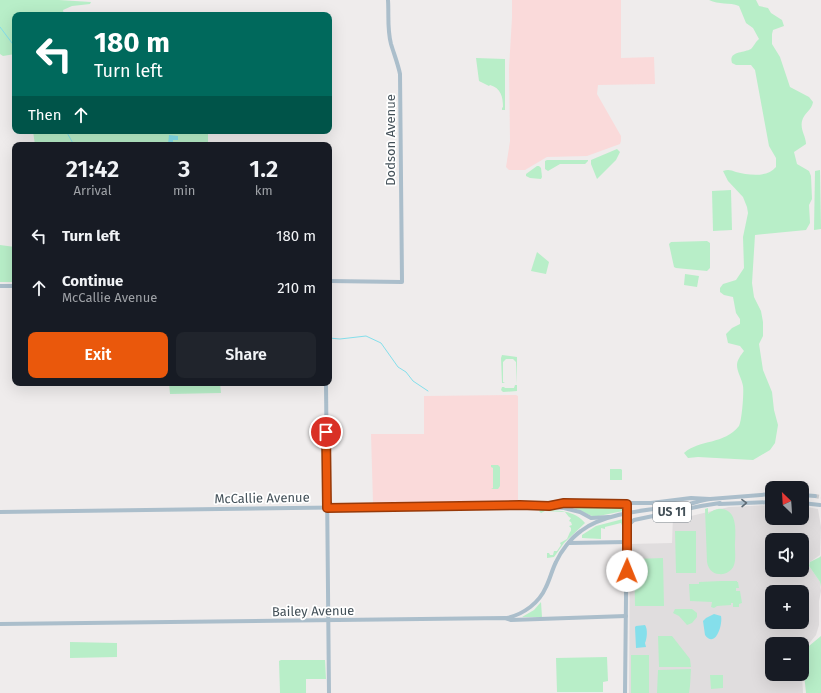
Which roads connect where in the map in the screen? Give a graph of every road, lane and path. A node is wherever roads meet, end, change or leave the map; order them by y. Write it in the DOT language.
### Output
graph roads {
  1 [pos="388,0"];
  2 [pos="332,281"];
  3 [pos="0,286"];
  4 [pos="12,286"];
  5 [pos="326,386"];
  6 [pos="765,494"];
  7 [pos="809,496"];
  8 [pos="815,496"];
  9 [pos="710,498"];
  10 [pos="765,502"];
  11 [pos="627,504"];
  12 [pos="720,504"];
  13 [pos="809,504"];
  14 [pos="682,505"];
  15 [pos="820,505"];
  16 [pos="549,506"];
  17 [pos="327,508"];
  18 [pos="572,510"];
  19 [pos="0,512"];
  20 [pos="609,517"];
  21 [pos="590,524"];
  22 [pos="627,526"];
  23 [pos="579,532"];
  24 [pos="585,542"];
  25 [pos="627,542"];
  26 [pos="569,543"];
  27 [pos="626,616"];
  28 [pos="505,618"];
  29 [pos="328,620"];
  30 [pos="0,624"];
  31 [pos="329,693"];
  32 [pos="626,693"];
  1 -- 2 [label="main road, Dodson Avenue"];
  3 -- 4 [label="main road"];
  5 -- 17 [label="main road"];
  6 -- 9 [label="main road, US 11"];
  7 -- 8 [label="main road"];
  9 -- 11 [label="main road, US 11"];
  9 -- 14 [label="main road"];
  12 -- 10 [label="main road, US 11, one-way"];
  11 -- 16 [label="main road"];
  11 -- 22 [label="main road"];
  12 -- 14 [label="main road"];
  12 -- 22 [label="main road, US 11"];
  13 -- 15 [label="main road"];
  14 -- 20 [label="main road"];
  16 -- 17 [label="main road, McCallie Avenue"];
  16 -- 18 [label="main road, McCallie Avenue"];
  17 -- 19 [label="main road, McCallie Avenue"];
  17 -- 29 [label="main road"];
  18 -- 20 [label="main road, McCallie Avenue"];
  18 -- 21 [label="main road, McCallie Avenue"];
  20 -- 21 [label="main road"];
  21 -- 23 [label="main road"];
  22 -- 25 [label="main road"];
  23 -- 24 [label="main road"];
  23 -- 26 [label="main road"];
  24 -- 25 [label="main road"];
  24 -- 26 [label="main road"];
  25 -- 27 [label="main road"];
  26 -- 28 [label="main road"];
  27 -- 28 [label="main road, Bailey Avenue"];
  27 -- 32 [label="main road"];
  28 -- 29 [label="main road, Bailey Avenue"];
  29 -- 30 [label="main road, Bailey Avenue"];
  29 -- 31 [label="main road"];
}
